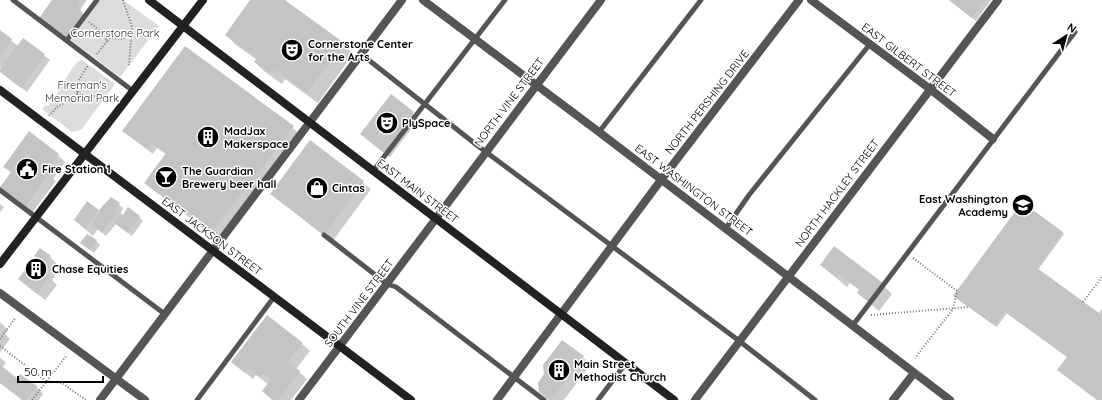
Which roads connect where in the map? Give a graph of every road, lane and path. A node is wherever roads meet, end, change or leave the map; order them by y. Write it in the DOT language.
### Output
graph roads {
  1 [pos="13,0"];
  2 [pos="97,0"];
  3 [pos="123,0"];
  4 [pos="149,0"];
  5 [pos="202,0"];
  6 [pos="402,0"];
  7 [pos="423,0"];
  8 [pos="505,0"];
  9 [pos="601,0"];
  10 [pos="701,0"];
  11 [pos="799,0"];
  12 [pos="811,0"];
  13 [pos="998,0"];
  14 [pos="83,18"];
  15 [pos="183,26"];
  16 [pos="1075,32"];
  17 [pos="132,33"];
  18 [pos="476,39"];
  19 [pos="67,40"];
  20 [pos="107,41"];
  21 [pos="870,44"];
  22 [pos="361,54"];
  23 [pos="92,59"];
  24 [pos="129,65"];
  25 [pos="536,84"];
  26 [pos="930,89"];
  27 [pos="0,90"];
  28 [pos="134,90"];
  29 [pos="77,93"];
  30 [pos="106,96"];
  31 [pos="424,104"];
  32 [pos="49,116"];
  33 [pos="310,122"];
  34 [pos="599,132"];
  35 [pos="993,140"];
  36 [pos="486,152"];
  37 [pos="84,154"];
  38 [pos="373,171"];
  39 [pos="661,180"];
  40 [pos="0,190"];
  41 [pos="36,217"];
  42 [pos="435,219"];
  43 [pos="726,228"];
  44 [pos="324,235"];
  45 [pos="612,247"];
  46 [pos="214,251"];
  47 [pos="907,254"];
  48 [pos="0,264"];
  49 [pos="788,276"];
  50 [pos="1102,277"];
  51 [pos="386,284"];
  52 [pos="0,293"];
  53 [pos="274,297"];
  54 [pos="1084,302"];
  55 [pos="969,307"];
  56 [pos="953,308"];
  57 [pos="561,314"];
  58 [pos="166,315"];
  59 [pos="16,316"];
  60 [pos="860,316"];
  61 [pos="853,325"];
  62 [pos="0,339"];
  63 [pos="738,340"];
  64 [pos="0,346"];
  65 [pos="340,346"];
  66 [pos="66,355"];
  67 [pos="915,358"];
  68 [pos="626,363"];
  69 [pos="914,373"];
  70 [pos="514,378"];
  71 [pos="116,379"];
  72 [pos="46,381"];
  73 [pos="32,400"];
  74 [pos="86,400"];
  75 [pos="100,400"];
  76 [pos="146,400"];
  77 [pos="197,400"];
  78 [pos="299,400"];
  79 [pos="411,400"];
  80 [pos="497,400"];
  81 [pos="544,400"];
  82 [pos="598,400"];
  83 [pos="674,400"];
  84 [pos="695,400"];
  85 [pos="815,400"];
  86 [pos="893,400"];
  87 [pos="950,400"];
  1 -- 19 [label="lane"];
  2 -- 14 [label="lane"];
  3 -- 17 [label="path"];
  4 -- 15 [label="main road, EAST MAIN STREET"];
  5 -- 15 [label="main road"];
  6 -- 22 [label="street"];
  7 -- 18 [label="street, EAST WASHINGTON STREET"];
  8 -- 18 [label="lane"];
  9 -- 25 [label="street, NORTH VINE STREET"];
  10 -- 34 [label="lane"];
  11 -- 39 [label="street, NORTH PERSHING DRIVE"];
  12 -- 21 [label="street, EAST GILBERT STREET"];
  13 -- 26 [label="street, NORTH HACKLEY STREET"];
  14 -- 19 [label="lane"];
  14 -- 20 [label="path"];
  15 -- 28 [label="main road"];
  15 -- 33 [label="main road, EAST MAIN STREET"];
  16 -- 35 [label="lane"];
  17 -- 20 [label="path"];
  17 -- 24 [label="path"];
  18 -- 25 [label="street, EAST WASHINGTON STREET"];
  18 -- 31 [label="lane"];
  19 -- 23 [label="lane"];
  20 -- 23 [label="path"];
  21 -- 26 [label="street, EAST GILBERT STREET"];
  21 -- 43 [label="lane"];
  22 -- 31 [label="lane"];
  22 -- 33 [label="street"];
  23 -- 28 [label="lane"];
  23 -- 29 [label="path"];
  25 -- 34 [label="street, EAST WASHINGTON STREET"];
  25 -- 36 [label="street, NORTH VINE STREET"];
  26 -- 35 [label="street, EAST GILBERT STREET"];
  26 -- 49 [label="street, NORTH HACKLEY STREET"];
  27 -- 37 [label="main road, EAST JACKSON STREET"];
  28 -- 37 [label="main road"];
  29 -- 30 [label="path"];
  29 -- 32 [label="path"];
  31 -- 36 [label="lane"];
  31 -- 38 [label="lane"];
  33 -- 38 [label="main road, EAST MAIN STREET"];
  33 -- 46 [label="street"];
  34 -- 39 [label="street, EAST WASHINGTON STREET"];
  35 -- 47 [label="lane"];
  36 -- 42 [label="street, NORTH VINE STREET"];
  36 -- 45 [label="lane"];
  37 -- 41 [label="main road"];
  37 -- 46 [label="main road, EAST JACKSON STREET"];
  38 -- 42 [label="main road, EAST MAIN STREET"];
  39 -- 43 [label="street, EAST WASHINGTON STREET"];
  39 -- 45 [label="street, NORTH PERSHING DRIVE"];
  40 -- 41 [label="lane"];
  41 -- 48 [label="main road"];
  41 -- 58 [label="lane"];
  42 -- 51 [label="street, SOUTH VINE STREET"];
  42 -- 57 [label="main road, EAST MAIN STREET"];
  43 -- 49 [label="street, EAST WASHINGTON STREET"];
  44 -- 51 [label="lane"];
  45 -- 57 [label="street, NORTH PERSHING DRIVE"];
  45 -- 63 [label="lane"];
  46 -- 53 [label="main road, EAST JACKSON STREET"];
  46 -- 58 [label="street"];
  47 -- 56 [label="path"];
  47 -- 60 [label="lane"];
  49 -- 61 [label="street, EAST WASHINGTON STREET"];
  49 -- 63 [label="street, NORTH HACKLEY STREET"];
  50 -- 54 [label="path"];
  51 -- 65 [label="street, SOUTH VINE STREET"];
  51 -- 70 [label="lane"];
  52 -- 71 [label="street"];
  53 -- 65 [label="main road, EAST JACKSON STREET"];
  53 -- 77 [label="lane"];
  55 -- 56 [label="path"];
  56 -- 60 [label="path"];
  56 -- 67 [label="path"];
  57 -- 68 [label="main road, EAST MAIN STREET"];
  57 -- 70 [label="street, NORTH PERSHING DRIVE"];
  58 -- 71 [label="street"];
  59 -- 62 [label="path"];
  60 -- 61 [label="lane"];
  61 -- 69 [label="street, EAST WASHINGTON STREET"];
  63 -- 84 [label="street, NORTH HACKLEY STREET"];
  63 -- 85 [label="lane"];
  64 -- 72 [label="path"];
  65 -- 78 [label="street, SOUTH VINE STREET"];
  65 -- 79 [label="main road, EAST JACKSON STREET"];
  66 -- 72 [label="path"];
  68 -- 82 [label="lane"];
  68 -- 83 [label="main road, EAST MAIN STREET"];
  69 -- 86 [label="street"];
  69 -- 87 [label="street, EAST WASHINGTON STREET"];
  70 -- 80 [label="street, NORTH PERSHING DRIVE"];
  70 -- 81 [label="lane"];
  71 -- 75 [label="street"];
  71 -- 76 [label="street"];
  72 -- 73 [label="path"];
  72 -- 74 [label="path"];
}
